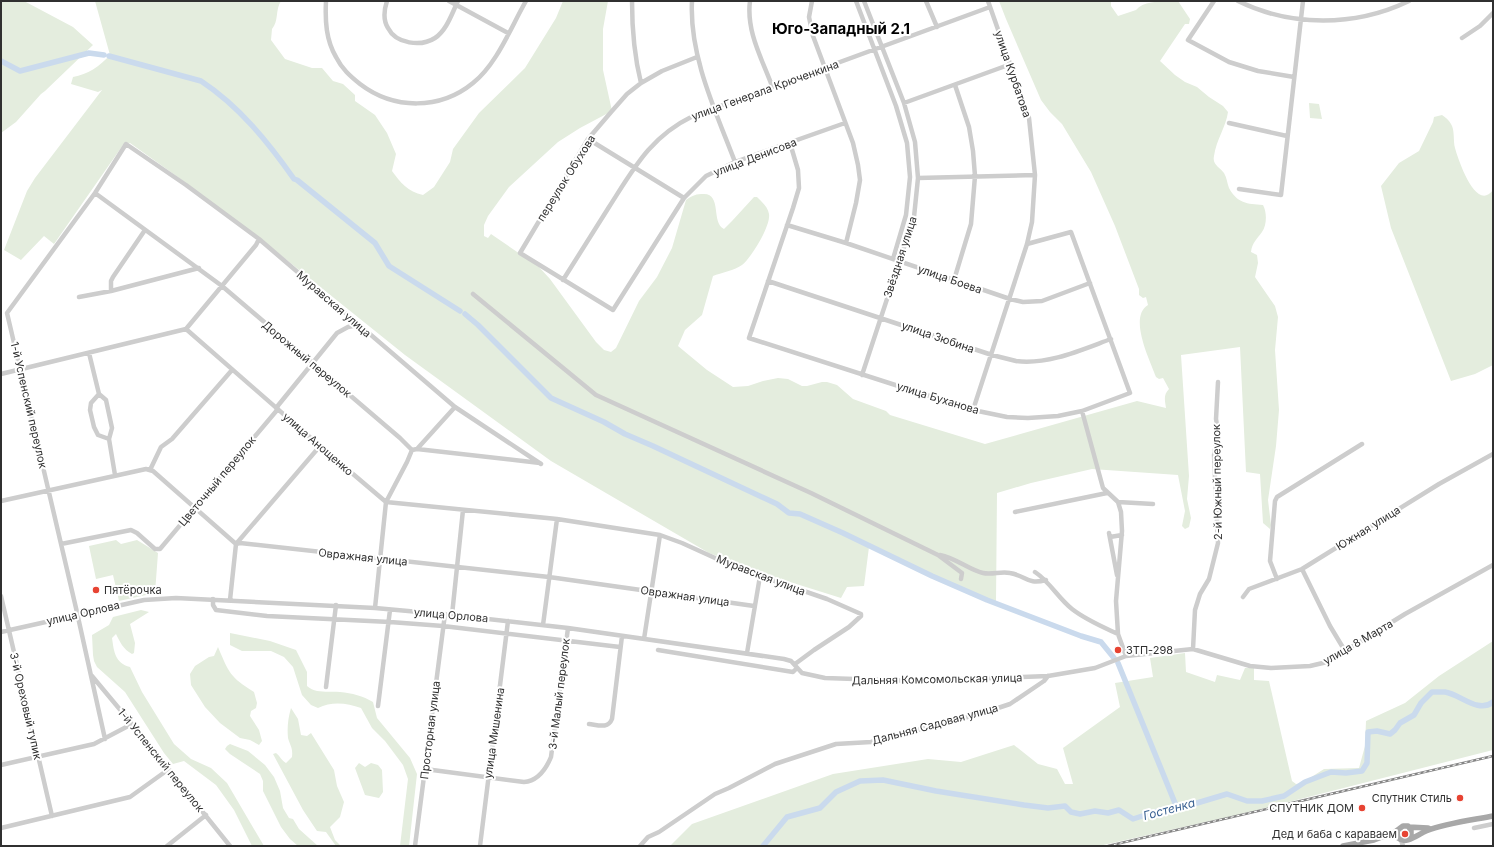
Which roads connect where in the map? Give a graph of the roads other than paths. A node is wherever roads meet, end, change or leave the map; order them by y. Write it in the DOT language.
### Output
graph roads {
  1 [pos="326,1"];
  2 [pos="387,1"];
  3 [pos="450,1"];
  4 [pos="526,1"];
  5 [pos="632,1"];
  6 [pos="692,1"];
  7 [pos="750,1"];
  8 [pos="812,1"];
  9 [pos="856,1"];
  10 [pos="864,1"];
  11 [pos="926,1"];
  12 [pos="988,1"];
  13 [pos="1214,1"];
  14 [pos="1238,1"];
  15 [pos="1303,1"];
  16 [pos="1409,1"];
  17 [pos="457,3"];
  18 [pos="990,7"];
  19 [pos="1493,13"];
  20 [pos="1301,20"];
  21 [pos="937,27"];
  22 [pos="508,33"];
  23 [pos="1462,38"];
  24 [pos="882,46"];
  25 [pos="874,49"];
  26 [pos="697,57"];
  27 [pos="1010,64"];
  28 [pos="825,69"];
  29 [pos="1294,77"];
  30 [pos="641,83"];
  31 [pos="955,85"];
  32 [pos="772,86"];
  33 [pos="904,103"];
  34 [pos="715,108"];
  35 [pos="845,122"];
  36 [pos="1229,123"];
  37 [pos="1287,136"];
  38 [pos="588,139"];
  39 [pos="790,143"];
  40 [pos="126,144"];
  41 [pos="735,162"];
  42 [pos="634,167"];
  43 [pos="1035,175"];
  44 [pos="975,176"];
  45 [pos="918,178"];
  46 [pos="1239,189"];
  47 [pos="95,193"];
  48 [pos="684,198"];
  49 [pos="788,226"];
  50 [pos="146,230"];
  51 [pos="259,239"];
  52 [pos="846,243"];
  53 [pos="1027,244"];
  54 [pos="893,259"];
  55 [pos="900,262"];
  56 [pos="199,268"];
  57 [pos="564,280"];
  58 [pos="954,280"];
  59 [pos="768,281"];
  60 [pos="1090,283"];
  61 [pos="222,286"];
  62 [pos="111,291"];
  63 [pos="473,294"];
  64 [pos="78,297"];
  65 [pos="1010,300"];
  66 [pos="881,318"];
  67 [pos="358,325"];
  68 [pos="186,329"];
  69 [pos="1111,339"];
  70 [pos="89,352"];
  71 [pos="992,355"];
  72 [pos="312,363"];
  73 [pos="20,370"];
  74 [pos="232,370"];
  75 [pos="1,374"];
  76 [pos="862,375"];
  77 [pos="1218,382"];
  78 [pos="99,394"];
  79 [pos="455,407"];
  80 [pos="277,408"];
  81 [pos="973,410"];
  82 [pos="1082,411"];
  83 [pos="109,439"];
  84 [pos="1362,444"];
  85 [pos="320,446"];
  86 [pos="418,449"];
  87 [pos="412,450"];
  88 [pos="1493,454"];
  89 [pos="150,470"];
  90 [pos="116,475"];
  91 [pos="49,490"];
  92 [pos="1107,493"];
  93 [pos="1,501"];
  94 [pos="386,502"];
  95 [pos="1118,502"];
  96 [pos="1153,504"];
  97 [pos="194,508"];
  98 [pos="464,510"];
  99 [pos="1015,512"];
  100 [pos="557,519"];
  101 [pos="1122,533"];
  102 [pos="660,535"];
  103 [pos="61,544"];
  104 [pos="236,544"];
  105 [pos="938,555"];
  106 [pos="379,559"];
  107 [pos="1493,565"];
  108 [pos="457,567"];
  109 [pos="1302,569"];
  110 [pos="1035,572"];
  111 [pos="760,576"];
  112 [pos="549,577"];
  113 [pos="1277,579"];
  114 [pos="961,580"];
  115 [pos="1046,580"];
  116 [pos="1118,583"];
  117 [pos="651,592"];
  118 [pos="1,596"];
  119 [pos="1243,597"];
  120 [pos="213,599"];
  121 [pos="230,600"];
  122 [pos="336,605"];
  123 [pos="754,606"];
  124 [pos="375,608"];
  125 [pos="390,610"];
  126 [pos="445,614"];
  127 [pos="77,615"];
  128 [pos="452,615"];
  129 [pos="335,619"];
  130 [pos="508,621"];
  131 [pos="390,622"];
  132 [pos="543,625"];
  133 [pos="443,626"];
  134 [pos="568,628"];
  135 [pos="8,631"];
  136 [pos="1,632"];
  137 [pos="507,634"];
  138 [pos="1118,634"];
  139 [pos="622,636"];
  140 [pos="644,638"];
  141 [pos="566,640"];
  142 [pos="688,645"];
  143 [pos="620,647"];
  144 [pos="1193,649"];
  145 [pos="658,650"];
  146 [pos="1345,651"];
  147 [pos="747,653"];
  148 [pos="688,654"];
  149 [pos="1126,656"];
  150 [pos="796,666"];
  151 [pos="802,673"];
  152 [pos="91,675"];
  153 [pos="1048,676"];
  154 [pos="326,687"];
  155 [pos="378,706"];
  156 [pos="132,724"];
  157 [pos="589,724"];
  158 [pos="105,739"];
  159 [pos="37,756"];
  160 [pos="1,765"];
  161 [pos="169,769"];
  162 [pos="425,769"];
  163 [pos="488,778"];
  164 [pos="206,815"];
  165 [pos="52,816"];
  166 [pos="1493,816"];
  167 [pos="1493,824"];
  168 [pos="1409,827"];
  169 [pos="1,828"];
  170 [pos="1434,828"];
  171 [pos="1474,828"];
  172 [pos="1397,831"];
  173 [pos="1411,838"];
  174 [pos="1374,840"];
  175 [pos="1401,842"];
  176 [pos="1409,845"];
  177 [pos="167,846"];
  178 [pos="230,846"];
  179 [pos="415,846"];
  180 [pos="480,846"];
  181 [pos="640,846"];
  182 [pos="1343,846"];
  1 -- 22 [label="street"];
  2 -- 17 [label="street"];
  3 -- 17 [label="street"];
  4 -- 22 [label="street"];
  5 -- 30 [label="street"];
  6 -- 26 [label="street"];
  7 -- 32 [label="street"];
  8 -- 28 [label="street"];
  9 -- 25 [label="street, Звёздная улица"];
  10 -- 24 [label="street, Звёздная улица"];
  11 -- 21 [label="street"];
  12 -- 18 [label="street, улица Курбатова"];
  13 -- 29 [label="street"];
  14 -- 20 [label="street"];
  15 -- 20 [label="street"];
  16 -- 20 [label="street"];
  17 -- 22 [label="street"];
  18 -- 21 [label="street, улица Генерала Крюченкина"];
  18 -- 27 [label="street, улица Курбатова"];
  19 -- 23 [label="street"];
  20 -- 29 [label="street"];
  21 -- 24 [label="street, улица Генерала Крюченкина"];
  24 -- 25 [label="street, улица Генерала Крюченкина"];
  24 -- 33 [label="street, Звёздная улица"];
  25 -- 28 [label="street, улица Генерала Крюченкина"];
  25 -- 54 [label="street, Звёздная улица"];
  26 -- 30 [label="street, переулок Обухова"];
  26 -- 34 [label="street"];
  27 -- 31 [label="street"];
  27 -- 43 [label="street, улица Курбатова"];
  28 -- 32 [label="street, улица Генерала Крюченкина"];
  28 -- 35 [label="street"];
  29 -- 37 [label="street"];
  30 -- 38 [label="street, переулок Обухова"];
  31 -- 33 [label="street"];
  31 -- 44 [label="street"];
  32 -- 34 [label="street, улица Генерала Крюченкина"];
  33 -- 45 [label="street, Звёздная улица"];
  34 -- 41 [label="street"];
  34 -- 42 [label="street, улица Генерала Крюченкина"];
  35 -- 39 [label="street, улица Денисова"];
  35 -- 52 [label="street"];
  36 -- 37 [label="street"];
  37 -- 46 [label="street"];
  38 -- 42 [label="street"];
  38 -- 57 [label="street, переулок Обухова"];
  39 -- 41 [label="street, улица Денисова"];
  39 -- 49 [label="street"];
  40 -- 47 [label="street, 1-й Успенский переулок"];
  40 -- 51 [label="street, Муравская улица"];
  41 -- 48 [label="street, улица Денисова"];
  42 -- 48 [label="street"];
  42 -- 57 [label="street, улица Генерала Крюченкина"];
  43 -- 44 [label="street"];
  43 -- 53 [label="street, улица Курбатова"];
  44 -- 45 [label="street"];
  44 -- 58 [label="street"];
  45 -- 55 [label="street, Звёздная улица"];
  47 -- 50 [label="street, Дорожный переулок"];
  47 -- 73 [label="street, 1-й Успенский переулок"];
  48 -- 57 [label="street, улица Денисова"];
  49 -- 52 [label="street, улица Боева"];
  49 -- 59 [label="street"];
  50 -- 56 [label="street, Дорожный переулок"];
  50 -- 62 [label="street"];
  51 -- 61 [label="street"];
  51 -- 67 [label="street, Муравская улица"];
  52 -- 54 [label="street, улица Боева"];
  53 -- 60 [label="street"];
  53 -- 65 [label="street, улица Курбатова"];
  54 -- 55 [label="street, улица Боева"];
  55 -- 58 [label="street, улица Боева"];
  55 -- 66 [label="street, Звёздная улица"];
  56 -- 61 [label="street, Дорожный переулок"];
  56 -- 62 [label="street"];
  58 -- 65 [label="street, улица Боева"];
  59 -- 66 [label="street, улица Зюбина"];
  59 -- 76 [label="street, улица Буханова"];
  60 -- 65 [label="street, улица Боева"];
  60 -- 69 [label="street"];
  61 -- 68 [label="street"];
  61 -- 72 [label="street, Дорожный переулок"];
  62 -- 64 [label="street"];
  63 -- 105 [label="street"];
  65 -- 71 [label="street, улица Курбатова"];
  66 -- 71 [label="street, улица Зюбина"];
  66 -- 76 [label="street, Звёздная улица"];
  67 -- 72 [label="street, Цветочный переулок"];
  67 -- 79 [label="street, Муравская улица"];
  68 -- 70 [label="street"];
  68 -- 74 [label="street, улица Анощенко"];
  69 -- 71 [label="street, улица Зюбина"];
  69 -- 82 [label="street, улица Буханова"];
  70 -- 73 [label="street"];
  70 -- 78 [label="street"];
  71 -- 81 [label="street, улица Курбатова"];
  72 -- 80 [label="street, Цветочный переулок"];
  72 -- 87 [label="street, Дорожный переулок"];
  73 -- 75 [label="street"];
  73 -- 91 [label="street, 1-й Успенский переулок"];
  74 -- 80 [label="street, улица Анощенко"];
  74 -- 89 [label="street"];
  76 -- 81 [label="street, улица Буханова"];
  77 -- 144 [label="street, 2-й Южный переулок"];
  78 -- 83 [label="street"];
  78 -- 83 [label="street"];
  79 -- 86 [label="street"];
  79 -- 86 [label="street, Муравская улица"];
  80 -- 85 [label="street, улица Анощенко"];
  80 -- 97 [label="street, Цветочный переулок"];
  81 -- 82 [label="street, улица Буханова"];
  82 -- 92 [label="street"];
  83 -- 90 [label="street"];
  84 -- 113 [label="street"];
  85 -- 94 [label="street, улица Анощенко"];
  85 -- 104 [label="street"];
  86 -- 87 [label="street"];
  87 -- 94 [label="street"];
  88 -- 109 [label="street, Южная улица"];
  89 -- 90 [label="street"];
  89 -- 97 [label="street"];
  90 -- 91 [label="street"];
  91 -- 93 [label="street"];
  91 -- 103 [label="street, 1-й Успенский переулок"];
  92 -- 95 [label="street"];
  92 -- 99 [label="street"];
  94 -- 98 [label="street"];
  94 -- 106 [label="street"];
  95 -- 96 [label="street"];
  95 -- 101 [label="street"];
  97 -- 103 [label="street, Цветочный переулок"];
  97 -- 104 [label="street"];
  98 -- 100 [label="street"];
  98 -- 108 [label="street"];
  100 -- 102 [label="street"];
  100 -- 112 [label="street"];
  101 -- 116 [label="street"];
  101 -- 116 [label="street"];
  102 -- 111 [label="street, Муравская улица"];
  102 -- 117 [label="street"];
  103 -- 127 [label="street, 1-й Успенский переулок"];
  104 -- 106 [label="street, Овражная улица"];
  104 -- 121 [label="street"];
  105 -- 114 [label="street"];
  105 -- 115 [label="street"];
  106 -- 108 [label="street, Овражная улица"];
  106 -- 124 [label="street"];
  107 -- 146 [label="street, улица 8 Марта"];
  108 -- 112 [label="street, Овражная улица"];
  108 -- 128 [label="street"];
  109 -- 113 [label="street, Южная улица"];
  109 -- 146 [label="street"];
  110 -- 115 [label="street"];
  111 -- 123 [label="street"];
  111 -- 150 [label="street, Муравская улица"];
  112 -- 117 [label="street, Овражная улица"];
  112 -- 132 [label="street"];
  113 -- 119 [label="street, Южная улица"];
  115 -- 138 [label="street"];
  116 -- 138 [label="street"];
  117 -- 123 [label="street, Овражная улица"];
  117 -- 140 [label="street"];
  118 -- 135 [label="street, 3-й Ореховый тупик"];
  120 -- 121 [label="street, улица Орлова"];
  120 -- 127 [label="street, улица Орлова"];
  120 -- 129 [label="street, улица Орлова"];
  121 -- 122 [label="street, улица Орлова"];
  122 -- 124 [label="street, улица Орлова"];
  122 -- 129 [label="street"];
  123 -- 147 [label="street"];
  124 -- 125 [label="street, улица Орлова"];
  125 -- 126 [label="street, улица Орлова"];
  125 -- 131 [label="street"];
  126 -- 128 [label="street, улица Орлова"];
  126 -- 133 [label="street, Просторная улица"];
  127 -- 135 [label="street, улица Орлова"];
  127 -- 152 [label="street, 1-й Успенский переулок"];
  128 -- 130 [label="street, улица Орлова"];
  129 -- 131 [label="street, улица Орлова"];
  129 -- 154 [label="street"];
  130 -- 132 [label="street, улица Орлова"];
  130 -- 137 [label="street, улица Мишенина"];
  131 -- 133 [label="street, улица Орлова"];
  131 -- 155 [label="street"];
  132 -- 134 [label="street, улица Орлова"];
  133 -- 137 [label="street, улица Орлова"];
  133 -- 162 [label="street, Просторная улица"];
  134 -- 139 [label="street, улица Орлова"];
  134 -- 141 [label="street, 3-й Малый переулок"];
  135 -- 136 [label="street, улица Орлова"];
  135 -- 159 [label="street, 3-й Ореховый тупик"];
  137 -- 141 [label="street, улица Орлова"];
  137 -- 163 [label="street, улица Мишенина"];
  138 -- 149 [label="street"];
  139 -- 140 [label="street, улица Орлова"];
  139 -- 143 [label="street"];
  140 -- 142 [label="street, улица Орлова"];
  141 -- 143 [label="street, улица Орлова"];
  141 -- 163 [label="street, 3-й Малый переулок"];
  142 -- 147 [label="street, улица Орлова"];
  142 -- 148 [label="street"];
  143 -- 157 [label="street"];
  144 -- 146 [label="street, улица 8 Марта"];
  144 -- 149 [label="street, улица 8 Марта"];
  145 -- 148 [label="street"];
  147 -- 150 [label="street, улица Орлова"];
  148 -- 150 [label="street"];
  149 -- 153 [label="street, Дальняя Садовая улица"];
  150 -- 151 [label="street, улица Орлова"];
  151 -- 153 [label="street, Дальняя Комсомольская улица"];
  152 -- 156 [label="street, 1-й Успенский переулок"];
  152 -- 158 [label="street, 1-й Успенский переулок"];
  153 -- 181 [label="street, Дальняя Садовая улица"];
  156 -- 158 [label="street"];
  156 -- 161 [label="street, 1-й Успенский переулок"];
  158 -- 159 [label="street"];
  159 -- 160 [label="street"];
  159 -- 165 [label="street, 3-й Ореховый тупик"];
  161 -- 164 [label="street, 1-й Успенский переулок"];
  161 -- 165 [label="street"];
  162 -- 163 [label="street"];
  162 -- 179 [label="street, Просторная улица"];
  163 -- 180 [label="street, улица Мишенина"];
  164 -- 177 [label="street"];
  164 -- 178 [label="street, 1-й Успенский переулок"];
  165 -- 169 [label="street"];
  166 -- 170 [label="main road"];
  167 -- 171 [label="street"];
  168 -- 170 [label="main road"];
  168 -- 172 [label="main road"];
  168 -- 173 [label="main road"];
  170 -- 173 [label="main road"];
  172 -- 174 [label="main road"];
  172 -- 175 [label="main road"];
  173 -- 175 [label="main road"];
  173 -- 176 [label="street"];
  174 -- 175 [label="main road"];
  174 -- 182 [label="main road"];
}
